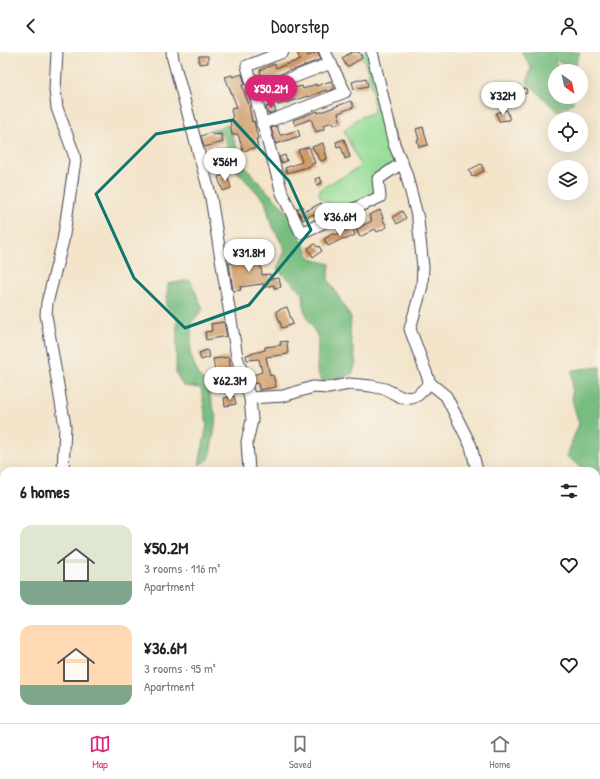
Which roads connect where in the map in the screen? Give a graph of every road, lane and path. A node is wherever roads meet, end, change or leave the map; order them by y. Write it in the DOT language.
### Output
graph roads {
  1 [pos="57,52"];
  2 [pos="172,52"];
  3 [pos="283,52"];
  4 [pos="325,52"];
  5 [pos="372,52"];
  6 [pos="330,63"];
  7 [pos="255,92"];
  8 [pos="262,124"];
  9 [pos="402,163"];
  10 [pos="430,383"];
  11 [pos="250,398"];
  12 [pos="63,467"];
  13 [pos="249,467"];
  14 [pos="476,467"];
  1 -- 12 [label="street"];
  2 -- 11 [label="street"];
  3 -- 7 [label="street"];
  4 -- 6 [label="street"];
  5 -- 9 [label="street"];
  6 -- 7 [label="street"];
  6 -- 8 [label="street"];
  7 -- 8 [label="street"];
  8 -- 9 [label="street"];
  9 -- 10 [label="street"];
  10 -- 11 [label="street"];
  10 -- 14 [label="street"];
  11 -- 13 [label="street"];
}
